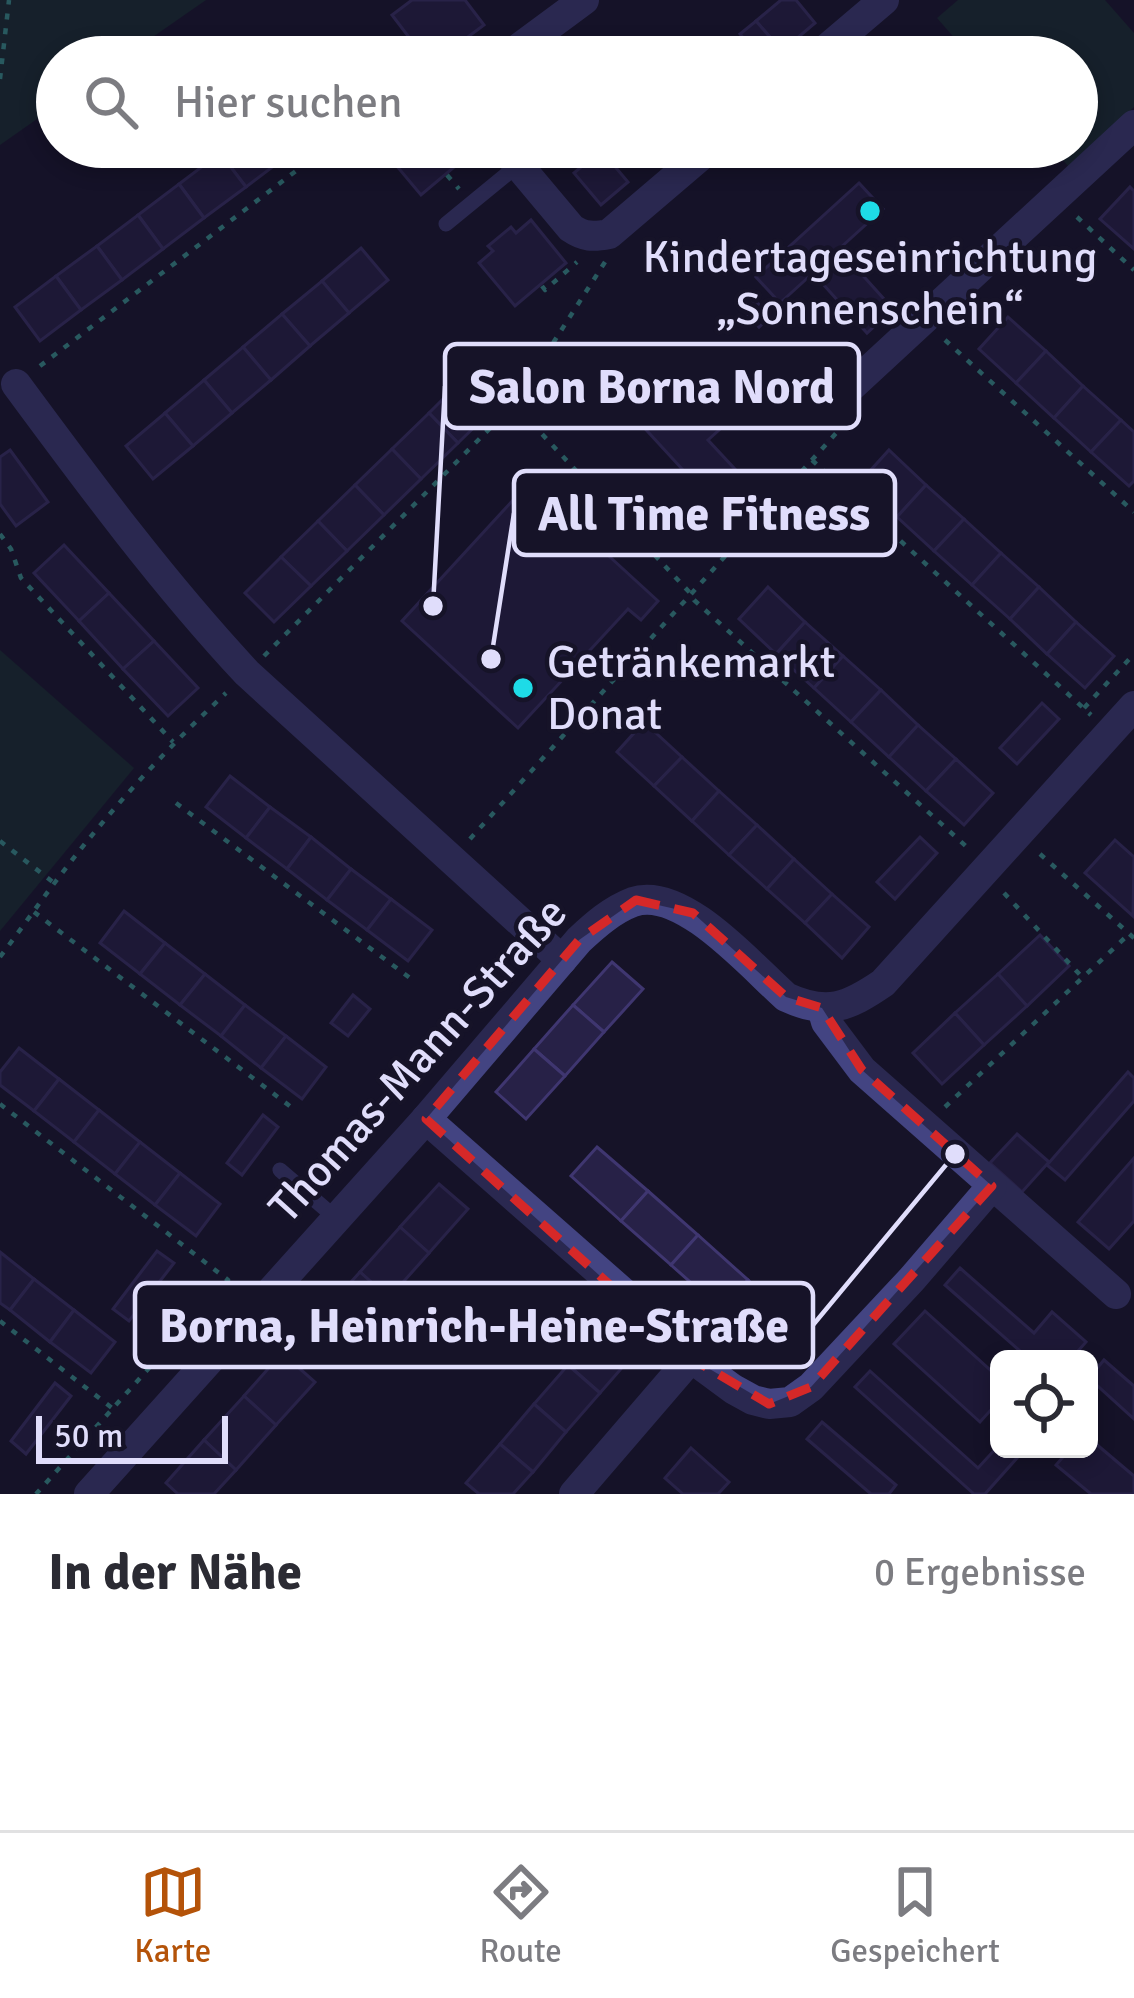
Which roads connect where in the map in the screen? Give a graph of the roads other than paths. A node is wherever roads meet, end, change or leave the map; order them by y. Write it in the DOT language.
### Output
graph roads {
  1 [pos="584,0"];
  2 [pos="884,0"];
  3 [pos="535,36"];
  4 [pos="842,36"];
  5 [pos="1134,125"];
  6 [pos="1098,158"];
  7 [pos="500,168"];
  8 [pos="521,168"];
  9 [pos="685,168"];
  10 [pos="1087,168"];
  11 [pos="446,224"];
  12 [pos="16,384"];
  13 [pos="842,395"];
  14 [pos="1134,706"];
  15 [pos="562,960"];
  16 [pos="822,1008"];
  17 [pos="426,1119"];
  18 [pos="280,1170"];
  19 [pos="992,1186"];
  20 [pos="337,1219"];
  21 [pos="1116,1294"];
  22 [pos="692,1358"];
  23 [pos="88,1494"];
  24 [pos="574,1494"];
  1 -- 3 [label="street"];
  2 -- 4 [label="street"];
  5 -- 6 [label="street"];
  7 -- 11 [label="lane"];
  8 -- 9 [label="street"];
  10 -- 13 [label="street"];
  12 -- 15 [label="street"];
  14 -- 16 [label="street"];
  15 -- 16 [label="street, Thomas-Mann-Straße"];
  15 -- 17 [label="street, Thomas-Mann-Straße"];
  16 -- 19 [label="street"];
  17 -- 20 [label="street, Thomas-Mann-Straße"];
  17 -- 22 [label="street"];
  18 -- 20 [label="lane"];
  19 -- 21 [label="street"];
  19 -- 22 [label="street"];
  20 -- 23 [label="street, Thomas-Mann-Straße"];
  22 -- 24 [label="street"];
}
